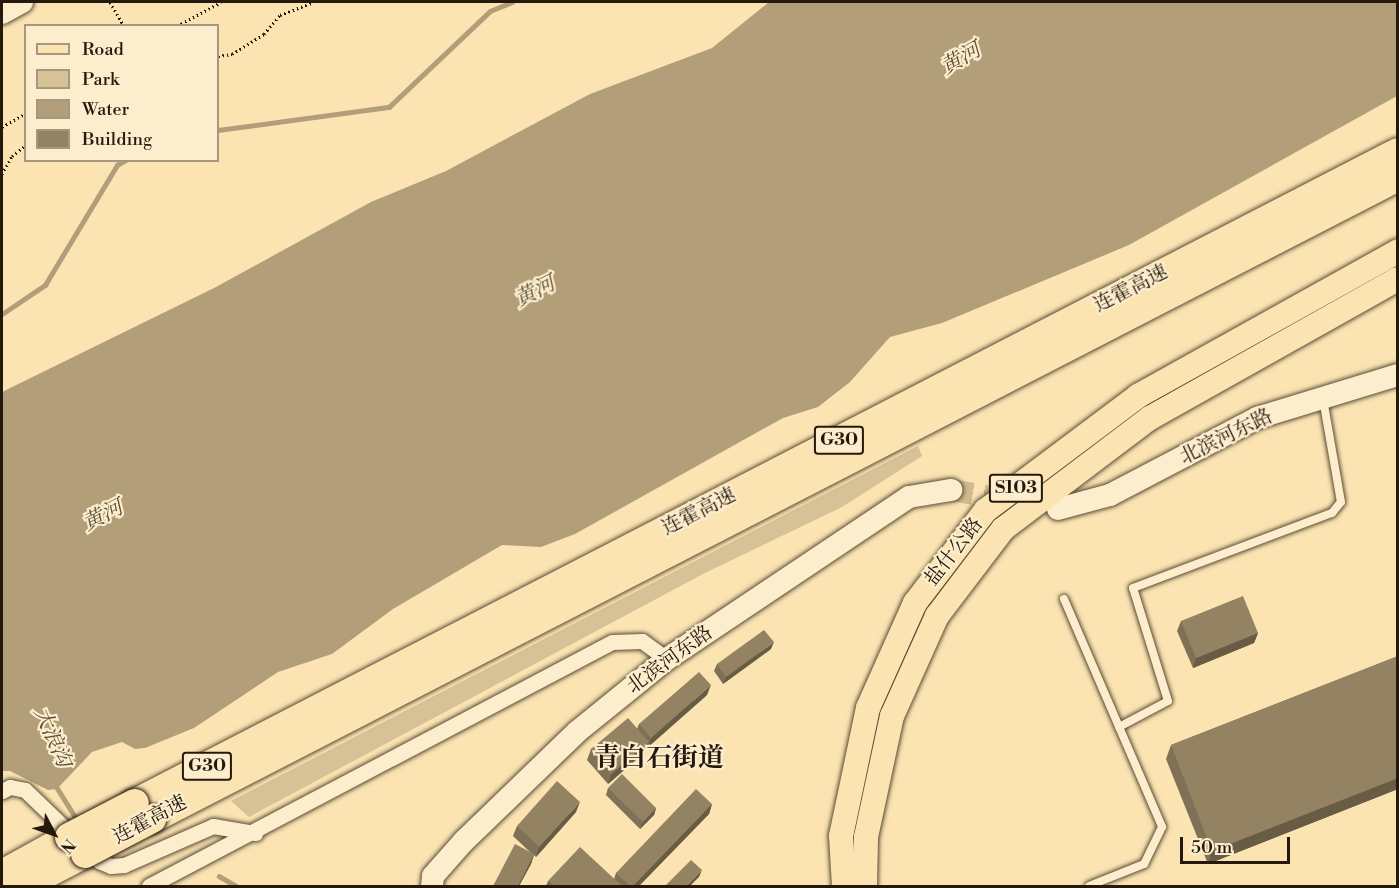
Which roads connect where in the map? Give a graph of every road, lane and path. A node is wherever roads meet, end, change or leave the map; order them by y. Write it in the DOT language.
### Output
graph roads {
  1 [pos="22,2"];
  2 [pos="110,2"];
  3 [pos="221,2"];
  4 [pos="314,2"];
  5 [pos="2,13"];
  6 [pos="123,24"];
  7 [pos="181,24"];
  8 [pos="219,56"];
  9 [pos="24,114"];
  10 [pos="2,127"];
  11 [pos="24,147"];
  12 [pos="1398,152"];
  13 [pos="2,174"];
  14 [pos="1398,177"];
  15 [pos="1398,251"];
  16 [pos="1398,279"];
  17 [pos="1398,375"];
  18 [pos="1323,398"];
  19 [pos="951,490"];
  20 [pos="1058,509"];
  21 [pos="1064,599"];
  22 [pos="667,659"];
  23 [pos="1119,727"];
  24 [pos="2,791"];
  25 [pos="143,811"];
  26 [pos="255,833"];
  27 [pos="77,846"];
  28 [pos="2,874"];
  29 [pos="23,886"];
  30 [pos="149,886"];
  31 [pos="432,886"];
  32 [pos="844,886"];
  33 [pos="865,886"];
  34 [pos="1089,886"];
  1 -- 5 [label="street"];
  2 -- 6 [label="path"];
  3 -- 7 [label="path"];
  4 -- 8 [label="path"];
  9 -- 10 [label="path"];
  11 -- 13 [label="path"];
  12 -- 25 [label="highway, 连霍高速 / G30"];
  14 -- 25 [label="highway, 连霍高速 / G30"];
  15 -- 32 [label="main road, 盐什公路 / S103"];
  16 -- 33 [label="main road, 盐什公路 / S103"];
  17 -- 18 [label="street, 北滨河东路"];
  18 -- 20 [label="street, 北滨河东路"];
  18 -- 23 [label="lane"];
  19 -- 22 [label="street, 北滨河东路"];
  21 -- 23 [label="lane"];
  22 -- 26 [label="street"];
  22 -- 31 [label="street, 北滨河东路"];
  23 -- 34 [label="lane"];
  24 -- 26 [label="street"];
  25 -- 27 [label="highway, 连霍高速 / G30, bridge"];
  26 -- 30 [label="street"];
  27 -- 28 [label="highway, 连霍高速 / G30"];
  27 -- 29 [label="highway, 连霍高速 / G30"];
}
